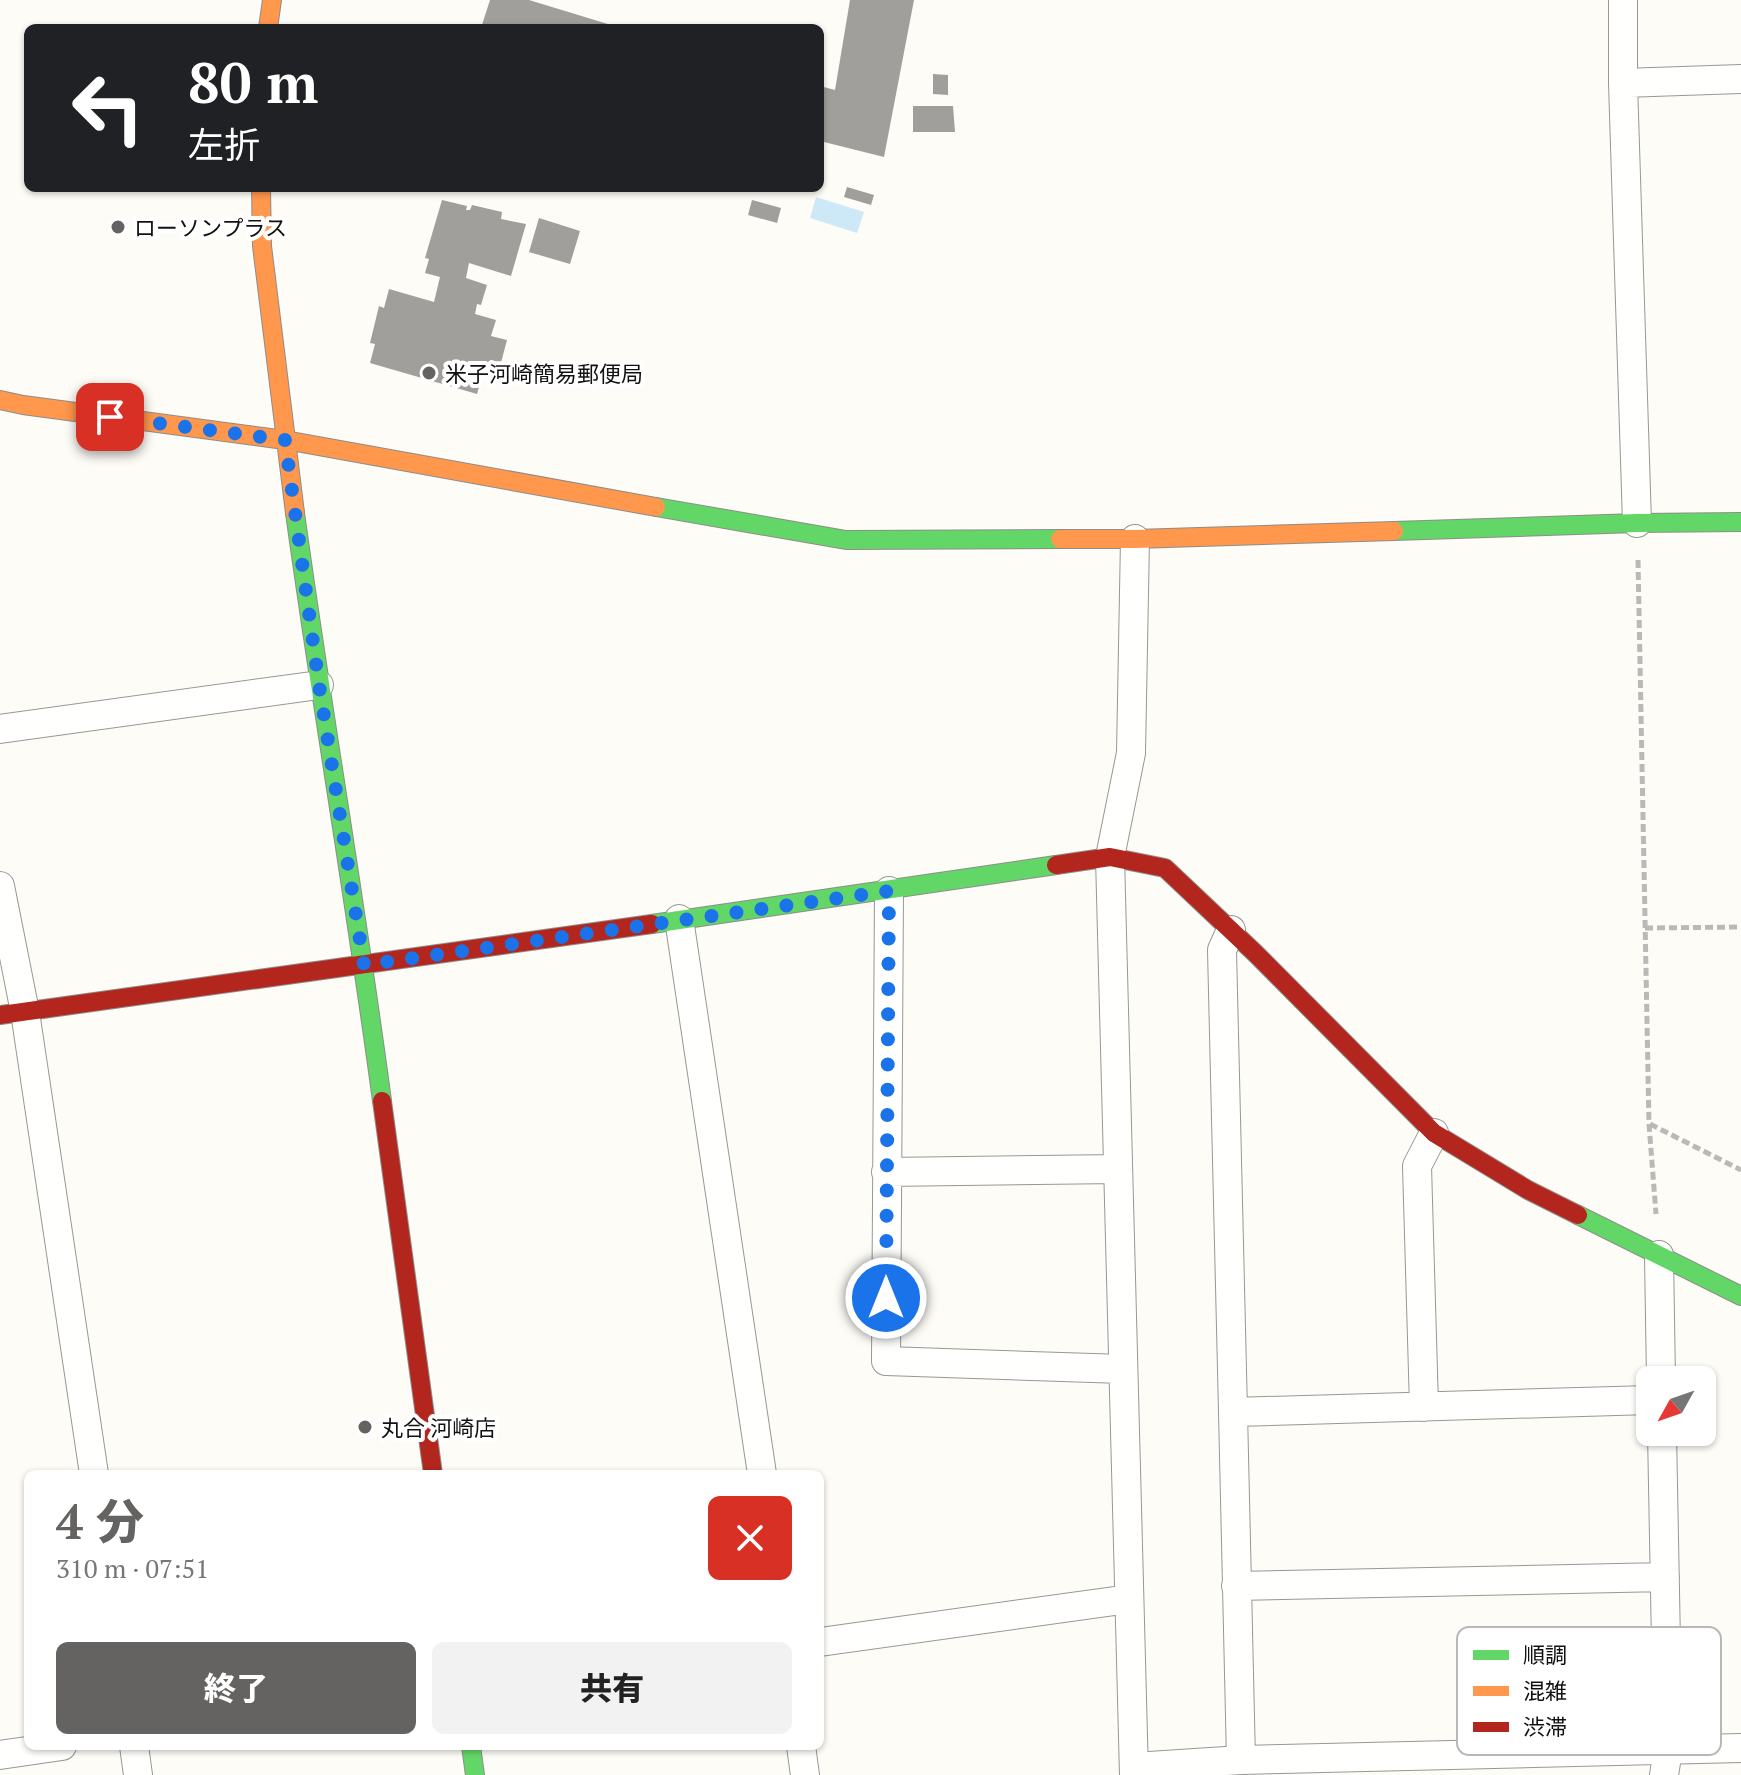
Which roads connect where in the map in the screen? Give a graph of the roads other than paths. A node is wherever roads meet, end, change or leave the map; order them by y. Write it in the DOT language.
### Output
graph roads {
  1 [pos="272,0"];
  2 [pos="1623,0"];
  3 [pos="269,24"];
  4 [pos="1741,79"];
  5 [pos="1623,83"];
  6 [pos="261,192"];
  7 [pos="0,400"];
  8 [pos="285,440"];
  9 [pos="1741,522"];
  10 [pos="1637,523"];
  11 [pos="1135,539"];
  12 [pos="319,685"];
  13 [pos="0,729"];
  14 [pos="1110,857"];
  15 [pos="0,886"];
  16 [pos="889,891"];
  17 [pos="679,919"];
  18 [pos="1231,930"];
  19 [pos="364,965"];
  20 [pos="13,1014"];
  21 [pos="1434,1133"];
  22 [pos="1118,1169"];
  23 [pos="886,1172"];
  24 [pos="1659,1255"];
  25 [pos="1741,1296"];
  26 [pos="1661,1366"];
  27 [pos="1123,1369"];
  28 [pos="1636,1400"];
  29 [pos="1424,1407"];
  30 [pos="1233,1412"];
  31 [pos="1662,1446"];
  32 [pos="93,1470"];
  33 [pos="432,1470"];
  34 [pos="761,1470"];
  35 [pos="1665,1577"];
  36 [pos="1236,1586"];
  37 [pos="1129,1599"];
  38 [pos="1665,1627"];
  39 [pos="824,1641"];
  40 [pos="1741,1748"];
  41 [pos="34,1750"];
  42 [pos="135,1750"];
  43 [pos="472,1750"];
  44 [pos="802,1750"];
  45 [pos="1721,1752"];
  46 [pos="0,1755"];
  47 [pos="1706,1755"];
  48 [pos="1241,1760"];
  49 [pos="1666,1763"];
  50 [pos="1134,1771"];
  51 [pos="138,1775"];
  52 [pos="475,1775"];
  53 [pos="805,1775"];
  1 -- 3 [label="street"];
  2 -- 5 [label="street"];
  4 -- 5 [label="street"];
  5 -- 10 [label="street"];
  6 -- 8 [label="street"];
  7 -- 8 [label="street"];
  8 -- 11 [label="street"];
  8 -- 12 [label="street"];
  9 -- 10 [label="street"];
  10 -- 11 [label="street"];
  11 -- 14 [label="street"];
  12 -- 13 [label="street"];
  12 -- 19 [label="street"];
  14 -- 16 [label="street"];
  14 -- 18 [label="street"];
  14 -- 22 [label="street"];
  15 -- 20 [label="street"];
  16 -- 17 [label="street"];
  16 -- 23 [label="street"];
  17 -- 19 [label="street"];
  17 -- 34 [label="street"];
  18 -- 21 [label="street"];
  18 -- 30 [label="street"];
  19 -- 20 [label="street"];
  19 -- 33 [label="street"];
  20 -- 32 [label="street"];
  21 -- 24 [label="street"];
  21 -- 29 [label="street"];
  22 -- 23 [label="street"];
  22 -- 27 [label="street"];
  23 -- 27 [label="street"];
  24 -- 25 [label="street"];
  24 -- 26 [label="street"];
  27 -- 37 [label="street"];
  28 -- 29 [label="street"];
  29 -- 30 [label="street"];
  30 -- 36 [label="street"];
  31 -- 35 [label="street"];
  35 -- 36 [label="street"];
  35 -- 38 [label="street"];
  36 -- 48 [label="street"];
  37 -- 39 [label="street"];
  37 -- 50 [label="street"];
  40 -- 45 [label="street"];
  41 -- 46 [label="street"];
  42 -- 51 [label="street"];
  43 -- 52 [label="street"];
  44 -- 53 [label="street"];
  47 -- 49 [label="street"];
  48 -- 49 [label="street"];
  48 -- 50 [label="street"];
}
